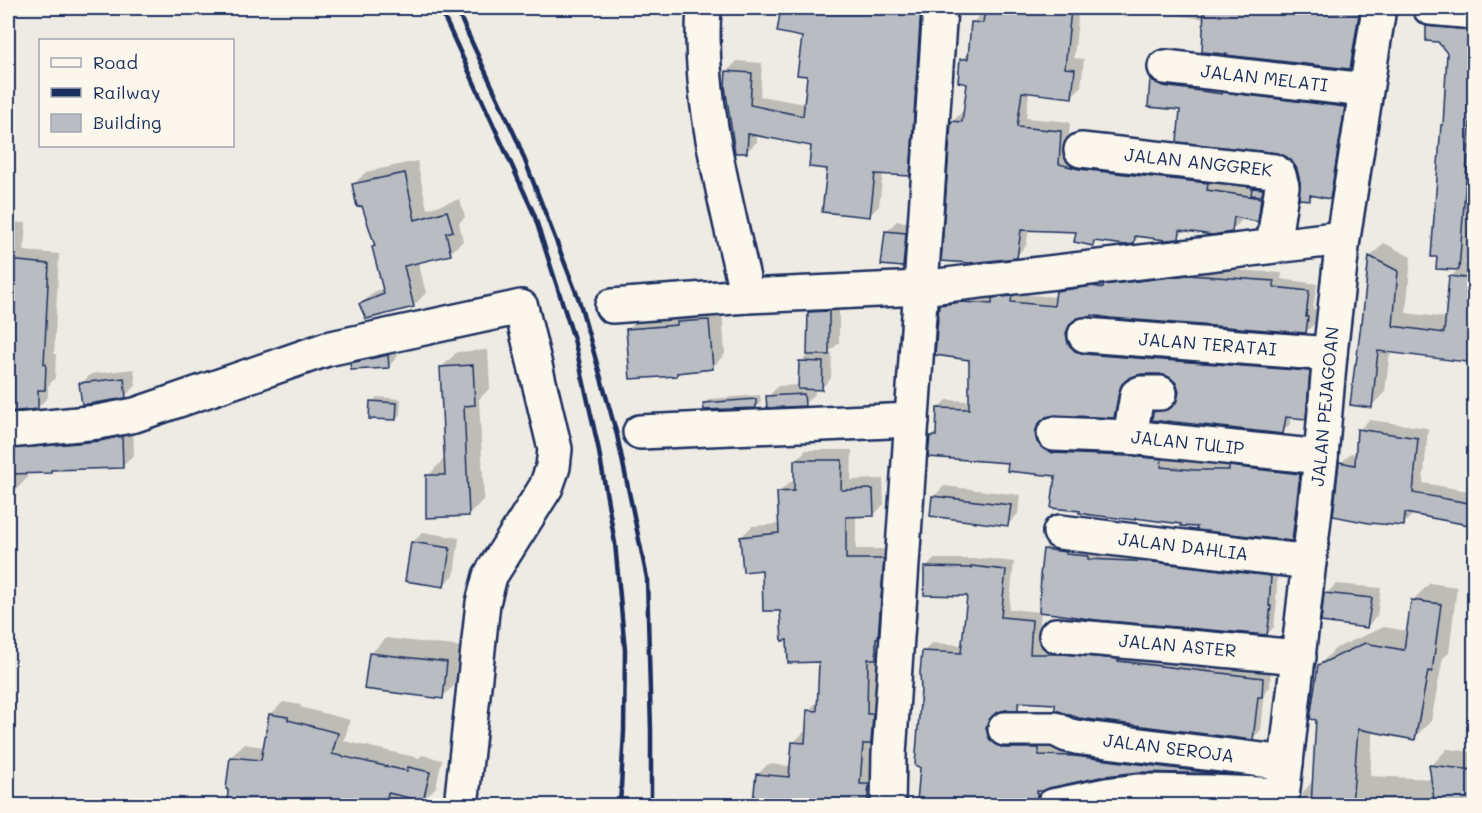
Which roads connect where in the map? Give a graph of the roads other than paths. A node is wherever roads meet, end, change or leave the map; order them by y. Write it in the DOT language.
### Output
graph roads {
  1 [pos="704,8"];
  2 [pos="940,8"];
  3 [pos="1379,8"];
  4 [pos="1430,8"];
  5 [pos="1474,12"];
  6 [pos="1165,67"];
  7 [pos="1365,90"];
  8 [pos="1081,150"];
  9 [pos="1342,238"];
  10 [pos="1273,246"];
  11 [pos="921,288"];
  12 [pos="747,296"];
  13 [pos="612,306"];
  14 [pos="1085,335"];
  15 [pos="1330,354"];
  16 [pos="1160,393"];
  17 [pos="912,420"];
  18 [pos="8,431"];
  19 [pos="640,432"];
  20 [pos="1054,434"];
  21 [pos="1130,437"];
  22 [pos="1321,458"];
  23 [pos="1060,532"];
  24 [pos="1309,562"];
  25 [pos="1056,635"];
  26 [pos="1299,657"];
  27 [pos="1005,729"];
  28 [pos="1286,763"];
  29 [pos="1281,800"];
  30 [pos="461,806"];
  31 [pos="888,806"];
  32 [pos="1053,806"];
  1 -- 12 [label="street"];
  2 -- 11 [label="street"];
  3 -- 7 [label="street, JALAN PEJAGOAN"];
  4 -- 5 [label="street"];
  6 -- 7 [label="street, JALAN MELATI"];
  7 -- 9 [label="street, JALAN PEJAGOAN"];
  8 -- 10 [label="street, JALAN ANGGREK"];
  9 -- 10 [label="street"];
  9 -- 15 [label="street, JALAN PEJAGOAN"];
  10 -- 11 [label="street"];
  11 -- 12 [label="street"];
  11 -- 17 [label="street"];
  12 -- 13 [label="street"];
  14 -- 15 [label="street, JALAN TERATAI"];
  15 -- 22 [label="street, JALAN PEJAGOAN"];
  16 -- 21 [label="street"];
  17 -- 19 [label="street"];
  17 -- 31 [label="street"];
  18 -- 30 [label="street"];
  20 -- 21 [label="street, JALAN TULIP"];
  21 -- 22 [label="street, JALAN TULIP"];
  22 -- 24 [label="street, JALAN PEJAGOAN"];
  23 -- 24 [label="street, JALAN DAHLIA"];
  24 -- 26 [label="street, JALAN PEJAGOAN"];
  25 -- 26 [label="street, JALAN ASTER"];
  26 -- 28 [label="street, JALAN PEJAGOAN"];
  27 -- 28 [label="street, JALAN SEROJA"];
  28 -- 29 [label="street, JALAN PEJAGOAN"];
  29 -- 32 [label="street"];
}
